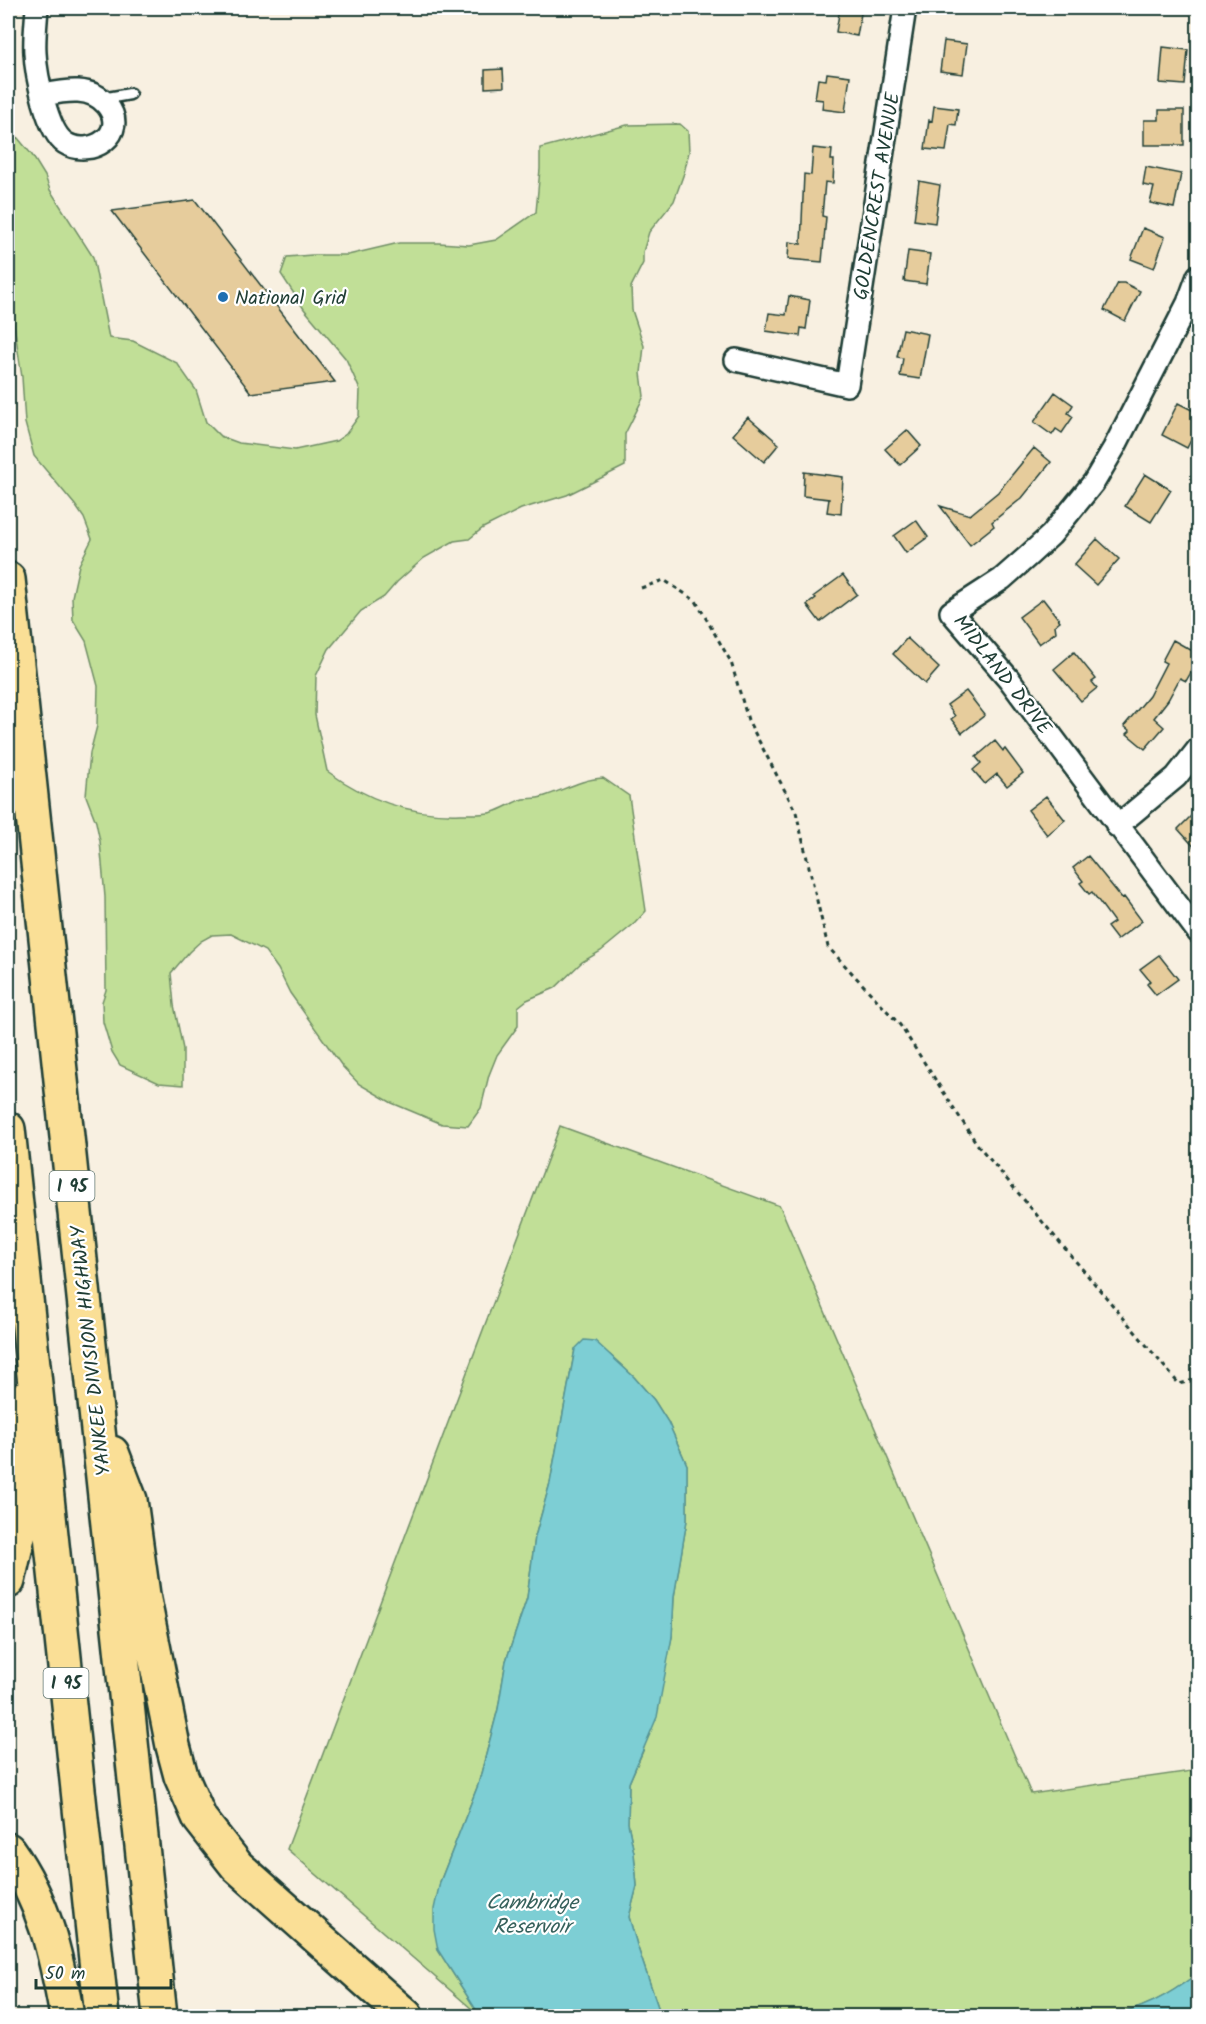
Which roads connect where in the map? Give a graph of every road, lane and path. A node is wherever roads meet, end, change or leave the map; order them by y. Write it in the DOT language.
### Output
graph roads {
  1 [pos="37,8"];
  2 [pos="905,8"];
  3 [pos="130,94"];
  4 [pos="43,95"];
  5 [pos="102,99"];
  6 [pos="1198,276"];
  7 [pos="736,360"];
  8 [pos="8,579"];
  9 [pos="641,588"];
  10 [pos="1198,749"];
  11 [pos="1117,826"];
  12 [pos="1198,932"];
  13 [pos="8,1129"];
  14 [pos="31,1350"];
  15 [pos="1198,1379"];
  16 [pos="96,1414"];
  17 [pos="8,1581"];
  18 [pos="8,1850"];
  19 [pos="67,2016"];
  20 [pos="102,2016"];
  21 [pos="160,2016"];
  22 [pos="406,2016"];
  1 -- 4 [label="street"];
  2 -- 7 [label="street, GOLDENCREST AVENUE"];
  3 -- 5 [label="lane"];
  4 -- 5 [label="street"];
  4 -- 5 [label="street"];
  6 -- 11 [label="street, MIDLAND DRIVE"];
  8 -- 16 [label="highway, YANKEE DIVISION HIGHWAY / I 95"];
  9 -- 15 [label="path"];
  10 -- 11 [label="street"];
  11 -- 12 [label="street, MIDLAND DRIVE"];
  13 -- 14 [label="highway, I 95"];
  14 -- 17 [label="highway"];
  14 -- 20 [label="highway, I 95"];
  16 -- 21 [label="highway, YANKEE DIVISION HIGHWAY / I 95"];
  16 -- 22 [label="highway"];
  18 -- 19 [label="highway"];
}
